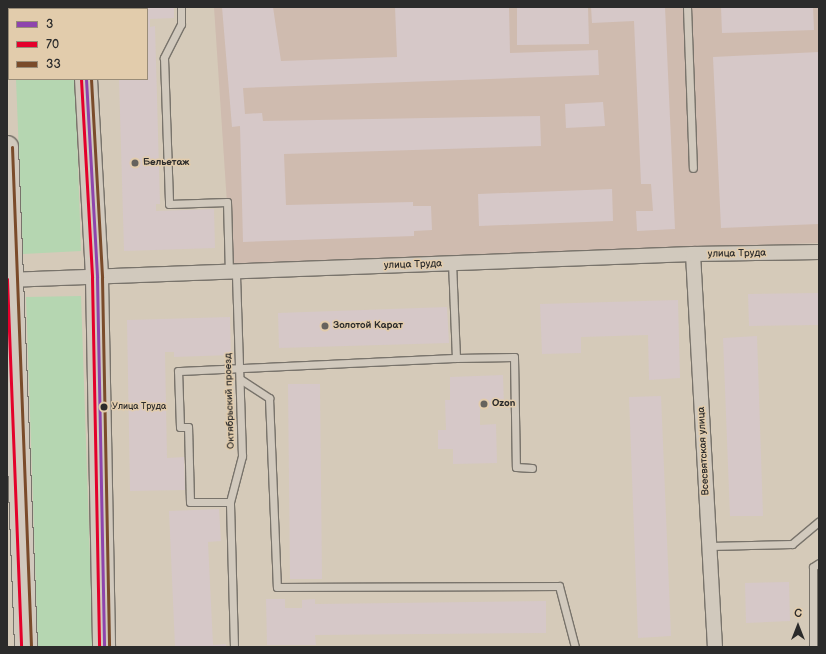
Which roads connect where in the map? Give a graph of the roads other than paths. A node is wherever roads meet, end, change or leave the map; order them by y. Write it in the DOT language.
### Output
graph roads {
  1 [pos="181,7"];
  2 [pos="687,7"];
  3 [pos="86,80"];
  4 [pos="7,148"];
  5 [pos="693,168"];
  6 [pos="819,252"];
  7 [pos="693,254"];
  8 [pos="452,264"];
  9 [pos="233,272"];
  10 [pos="97,278"];
  11 [pos="10,280"];
  12 [pos="456,358"];
  13 [pos="239,367"];
  14 [pos="240,379"];
  15 [pos="532,468"];
  16 [pos="230,502"];
  17 [pos="819,521"];
  18 [pos="710,546"];
  19 [pos="819,563"];
  20 [pos="26,647"];
  21 [pos="104,647"];
  22 [pos="234,647"];
  23 [pos="575,647"];
  24 [pos="716,647"];
  25 [pos="813,647"];
  1 -- 9 [label="lane, Октябрьский проезд"];
  2 -- 5 [label="lane"];
  3 -- 10 [label="main road"];
  4 -- 11 [label="main road"];
  6 -- 7 [label="street, улица Труда"];
  7 -- 8 [label="street, улица Труда"];
  7 -- 18 [label="street, Всесвятская улица"];
  8 -- 9 [label="street, улица Труда"];
  8 -- 12 [label="lane"];
  9 -- 10 [label="street, улица Труда"];
  9 -- 13 [label="lane, Октябрьский проезд"];
  10 -- 11 [label="street, улица Труда"];
  10 -- 21 [label="main road"];
  11 -- 20 [label="main road"];
  12 -- 13 [label="lane"];
  12 -- 15 [label="lane"];
  13 -- 14 [label="lane, Октябрьский проезд"];
  13 -- 16 [label="lane"];
  14 -- 16 [label="lane, Октябрьский проезд"];
  14 -- 23 [label="lane"];
  16 -- 22 [label="lane, Октябрьский проезд"];
  17 -- 18 [label="lane"];
  18 -- 24 [label="street, Всесвятская улица"];
  19 -- 25 [label="lane"];
}
